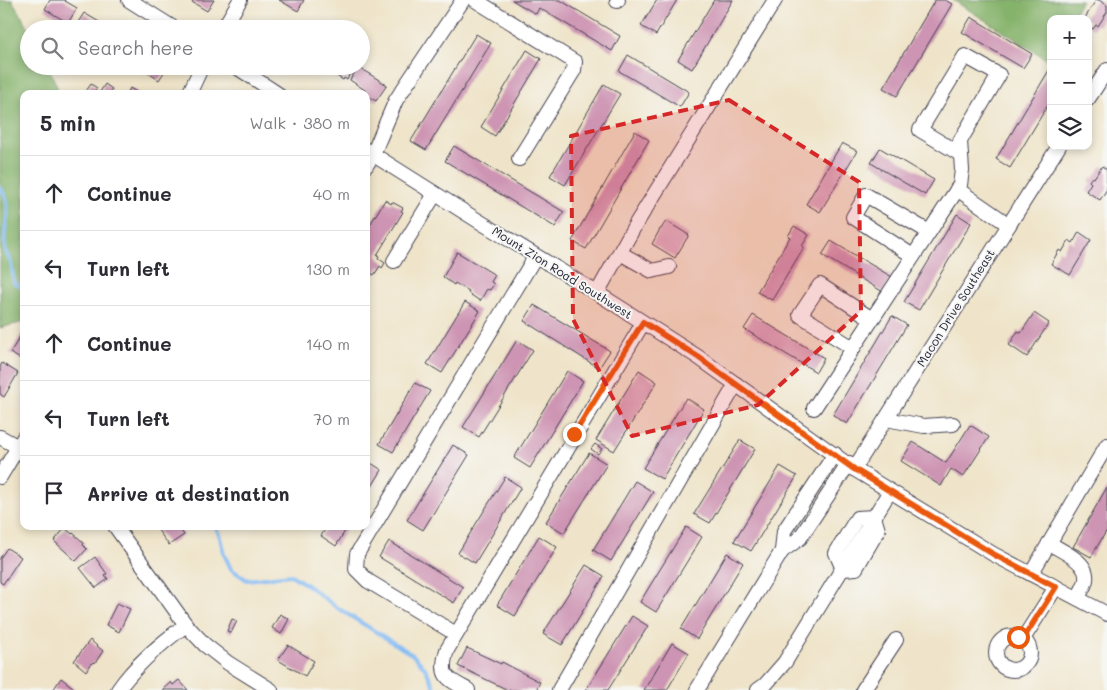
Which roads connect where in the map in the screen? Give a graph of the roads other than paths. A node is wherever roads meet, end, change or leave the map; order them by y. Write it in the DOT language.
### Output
graph roads {
  1 [pos="129,0"];
  2 [pos="240,0"];
  3 [pos="463,0"];
  4 [pos="475,0"];
  5 [pos="775,0"];
  6 [pos="161,20"];
  7 [pos="228,20"];
  8 [pos="1107,70"];
  9 [pos="198,75"];
  10 [pos="249,75"];
  11 [pos="191,90"];
  12 [pos="272,90"];
  13 [pos="1092,93"];
  14 [pos="1056,150"];
  15 [pos="370,154"];
  16 [pos="960,154"];
  17 [pos="370,157"];
  18 [pos="519,159"];
  19 [pos="957,189"];
  20 [pos="435,194"];
  21 [pos="1009,225"];
  22 [pos="929,232"];
  23 [pos="620,253"];
  24 [pos="913,256"];
  25 [pos="535,257"];
  26 [pos="394,261"];
  27 [pos="669,267"];
  28 [pos="597,293"];
  29 [pos="872,319"];
  30 [pos="643,322"];
  31 [pos="853,348"];
  32 [pos="736,384"];
  33 [pos="814,408"];
  34 [pos="886,419"];
  35 [pos="953,424"];
  36 [pos="0,437"];
  37 [pos="20,444"];
  38 [pos="1107,444"];
  39 [pos="20,448"];
  40 [pos="835,454"];
  41 [pos="851,466"];
  42 [pos="0,476"];
  43 [pos="890,491"];
  44 [pos="874,518"];
  45 [pos="118,530"];
  46 [pos="1048,543"];
  47 [pos="856,545"];
  48 [pos="782,551"];
  49 [pos="843,569"];
  50 [pos="1031,574"];
  51 [pos="1056,587"];
  52 [pos="1078,598"];
  53 [pos="1107,614"];
  54 [pos="186,625"];
  55 [pos="456,634"];
  56 [pos="1023,639"];
  57 [pos="896,640"];
  58 [pos="118,690"];
  59 [pos="271,690"];
  60 [pos="468,690"];
  61 [pos="559,690"];
  62 [pos="697,690"];
  63 [pos="758,690"];
  64 [pos="863,690"];
  1 -- 6 [label="street"];
  2 -- 7 [label="street"];
  3 -- 15 [label="street"];
  4 -- 18 [label="street"];
  5 -- 23 [label="street"];
  8 -- 13 [label="street"];
  9 -- 11 [label="street"];
  10 -- 12 [label="street"];
  14 -- 21 [label="street, Macon Drive Southeast"];
  16 -- 16 [label="street"];
  16 -- 19 [label="street"];
  17 -- 20 [label="street, Mount Zion Road Southwest"];
  19 -- 21 [label="street"];
  19 -- 22 [label="street"];
  20 -- 25 [label="street, Mount Zion Road Southwest"];
  20 -- 26 [label="street"];
  21 -- 34 [label="street, Macon Drive Southeast"];
  22 -- 24 [label="street"];
  22 -- 24 [label="street"];
  23 -- 27 [label="street"];
  23 -- 28 [label="street"];
  24 -- 29 [label="street"];
  25 -- 28 [label="street, Mount Zion Road Southwest"];
  25 -- 55 [label="street"];
  28 -- 30 [label="street, Mount Zion Road Southwest"];
  29 -- 31 [label="street"];
  29 -- 31 [label="street"];
  30 -- 32 [label="street, Mount Zion Road Southwest"];
  30 -- 55 [label="street"];
  31 -- 33 [label="street"];
  32 -- 40 [label="street, Mount Zion Road Southwest"];
  32 -- 61 [label="street"];
  34 -- 35 [label="street"];
  34 -- 41 [label="street, Macon Drive Southeast"];
  36 -- 37 [label="street"];
  38 -- 46 [label="street"];
  39 -- 42 [label="street"];
  40 -- 41 [label="street, Mount Zion Road Southwest"];
  40 -- 48 [label="street"];
  41 -- 43 [label="street, Mount Zion Road Southwest"];
  41 -- 48 [label="street, Macon Drive Southeast"];
  43 -- 44 [label="street"];
  43 -- 50 [label="street, Mount Zion Road Southwest"];
  44 -- 47 [label="street"];
  44 -- 47 [label="street"];
  45 -- 54 [label="street"];
  46 -- 50 [label="street"];
  46 -- 52 [label="street"];
  47 -- 49 [label="street"];
  47 -- 49 [label="street"];
  48 -- 62 [label="street"];
  49 -- 63 [label="street"];
  50 -- 51 [label="street, Mount Zion Road Southwest"];
  51 -- 52 [label="street, Mount Zion Road Southwest"];
  51 -- 56 [label="street"];
  52 -- 53 [label="street, Mount Zion Road Southwest"];
  54 -- 58 [label="street"];
  54 -- 59 [label="street"];
  55 -- 60 [label="street"];
  57 -- 64 [label="street"];
}
